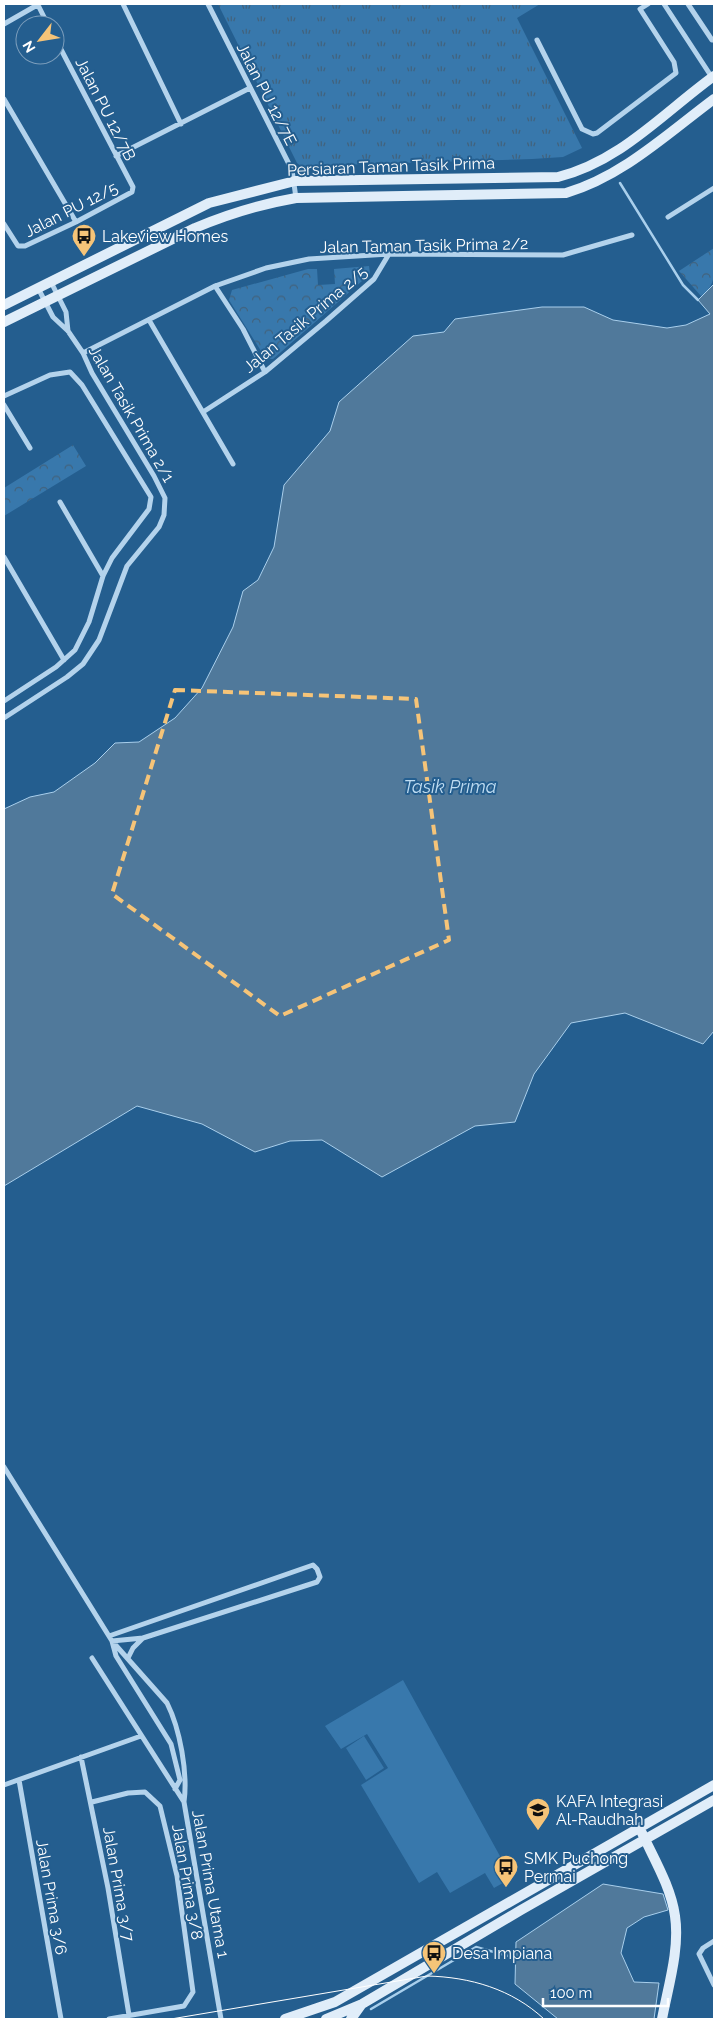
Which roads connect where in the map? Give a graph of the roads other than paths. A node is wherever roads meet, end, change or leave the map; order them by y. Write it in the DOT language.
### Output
graph roads {
  1 [pos="38,4"];
  2 [pos="123,4"];
  3 [pos="208,4"];
  4 [pos="636,4"];
  5 [pos="648,4"];
  6 [pos="664,4"];
  7 [pos="688,4"];
  8 [pos="640,9"];
  9 [pos="4,24"];
  10 [pos="537,40"];
  11 [pos="714,40"];
  12 [pos="65,57"];
  13 [pos="714,78"];
  14 [pos="250,88"];
  15 [pos="4,99"];
  16 [pos="714,99"];
  17 [pos="180,124"];
  18 [pos="116,156"];
  19 [pos="295,181"];
  20 [pos="714,188"];
  21 [pos="132,192"];
  22 [pos="296,198"];
  23 [pos="668,217"];
  24 [pos="76,222"];
  25 [pos="4,224"];
  26 [pos="632,235"];
  27 [pos="389,254"];
  28 [pos="50,282"];
  29 [pos="215,286"];
  30 [pos="38,288"];
  31 [pos="57,295"];
  32 [pos="45,301"];
  33 [pos="4,305"];
  34 [pos="149,320"];
  35 [pos="4,322"];
  36 [pos="68,331"];
  37 [pos="83,353"];
  38 [pos="265,372"];
  39 [pos="4,396"];
  40 [pos="4,405"];
  41 [pos="203,412"];
  42 [pos="30,448"];
  43 [pos="233,464"];
  44 [pos="60,502"];
  45 [pos="4,558"];
  46 [pos="103,576"];
  47 [pos="64,660"];
  48 [pos="4,701"];
  49 [pos="4,718"];
  50 [pos="4,1467"];
  51 [pos="143,1638"];
  52 [pos="110,1639"];
  53 [pos="92,1658"];
  54 [pos="128,1658"];
  55 [pos="141,1736"];
  56 [pos="81,1757"];
  57 [pos="19,1780"];
  58 [pos="4,1785"];
  59 [pos="714,1785"];
  60 [pos="175,1788"];
  61 [pos="714,1800"];
  62 [pos="92,1802"];
  63 [pos="184,1802"];
  64 [pos="640,1828"];
  65 [pos="645,1840"];
  66 [pos="714,1941"];
  67 [pos="714,1985"];
  68 [pos="335,2002"];
  69 [pos="362,2004"];
  70 [pos="129,2016"];
  71 [pos="340,2016"];
  72 [pos="61,2019"];
  73 [pos="109,2019"];
  74 [pos="221,2019"];
  75 [pos="286,2019"];
  76 [pos="326,2019"];
  77 [pos="351,2019"];
  78 [pos="662,2019"];
  1 -- 9 [label="street"];
  2 -- 17 [label="street"];
  3 -- 14 [label="street, Jalan PU 12/7E"];
  4 -- 8 [label="street"];
  5 -- 8 [label="street"];
  6 -- 13 [label="street"];
  7 -- 11 [label="street"];
  8 -- 10 [label="street"];
  12 -- 18 [label="street, Jalan PU 12/7B"];
  13 -- 19 [label="main road, Persiaran Taman Tasik Prima"];
  14 -- 17 [label="street"];
  14 -- 19 [label="street, Jalan PU 12/7E"];
  15 -- 24 [label="street"];
  16 -- 22 [label="main road, Persiaran Taman Tasik Prima"];
  17 -- 18 [label="street"];
  18 -- 21 [label="street, Jalan PU 12/7B"];
  19 -- 22 [label="street, Jalan PU 12/7E"];
  19 -- 28 [label="main road, Persiaran Taman Tasik Prima"];
  20 -- 23 [label="street"];
  21 -- 24 [label="street, Jalan PU 12/5"];
  22 -- 31 [label="main road, Persiaran Taman Tasik Prima"];
  24 -- 25 [label="street, Jalan PU 12/5"];
  26 -- 27 [label="street, Jalan Taman Tasik Prima 2/2"];
  27 -- 29 [label="street, Jalan Taman Tasik Prima 2/2"];
  27 -- 38 [label="street, Jalan Tasik Prima 2/5"];
  28 -- 30 [label="main road, Persiaran Taman Tasik Prima"];
  28 -- 31 [label="street, Jalan Tasik Prima 2/1"];
  29 -- 34 [label="street, Jalan Taman Tasik Prima 2/2"];
  29 -- 38 [label="street"];
  30 -- 32 [label="street, Jalan Tasik Prima 2/1"];
  30 -- 33 [label="main road, Persiaran Taman Tasik Prima"];
  31 -- 32 [label="main road, Persiaran Taman Tasik Prima"];
  31 -- 36 [label="street, Jalan Tasik Prima 2/1"];
  32 -- 35 [label="main road, Persiaran Taman Tasik Prima"];
  32 -- 36 [label="street, Jalan Tasik Prima 2/1"];
  34 -- 37 [label="street, Jalan Taman Tasik Prima 2/2"];
  34 -- 41 [label="street"];
  36 -- 37 [label="street, Jalan Tasik Prima 2/1"];
  37 -- 49 [label="street, Jalan Tasik Prima 2/1"];
  38 -- 41 [label="street, Jalan Tasik Prima 2/5"];
  39 -- 46 [label="street"];
  40 -- 42 [label="street"];
  41 -- 43 [label="street"];
  44 -- 46 [label="street"];
  45 -- 47 [label="street"];
  46 -- 47 [label="street"];
  47 -- 48 [label="street"];
  50 -- 52 [label="street"];
  51 -- 52 [label="street"];
  51 -- 52 [label="street"];
  51 -- 54 [label="street"];
  52 -- 54 [label="street"];
  52 -- 60 [label="street"];
  53 -- 55 [label="street, Jalan Prima Utama 1"];
  54 -- 63 [label="street"];
  55 -- 56 [label="street"];
  55 -- 60 [label="street, Jalan Prima Utama 1"];
  56 -- 57 [label="street"];
  56 -- 62 [label="street, Jalan Prima 3/7"];
  57 -- 58 [label="street"];
  57 -- 72 [label="street, Jalan Prima 3/6"];
  59 -- 64 [label="main road"];
  60 -- 63 [label="street, Jalan Prima Utama 1"];
  61 -- 65 [label="main road"];
  62 -- 70 [label="street, Jalan Prima 3/7"];
  62 -- 70 [label="street, Jalan Prima 3/8"];
  63 -- 74 [label="street, Jalan Prima Utama 1"];
  64 -- 65 [label="main road"];
  64 -- 68 [label="main road"];
  65 -- 69 [label="main road"];
  65 -- 78 [label="main road"];
  66 -- 67 [label="street"];
  68 -- 71 [label="main road"];
  68 -- 75 [label="main road"];
  69 -- 71 [label="main road"];
  69 -- 77 [label="main road"];
  70 -- 73 [label="street"];
  71 -- 76 [label="main road"];
}
